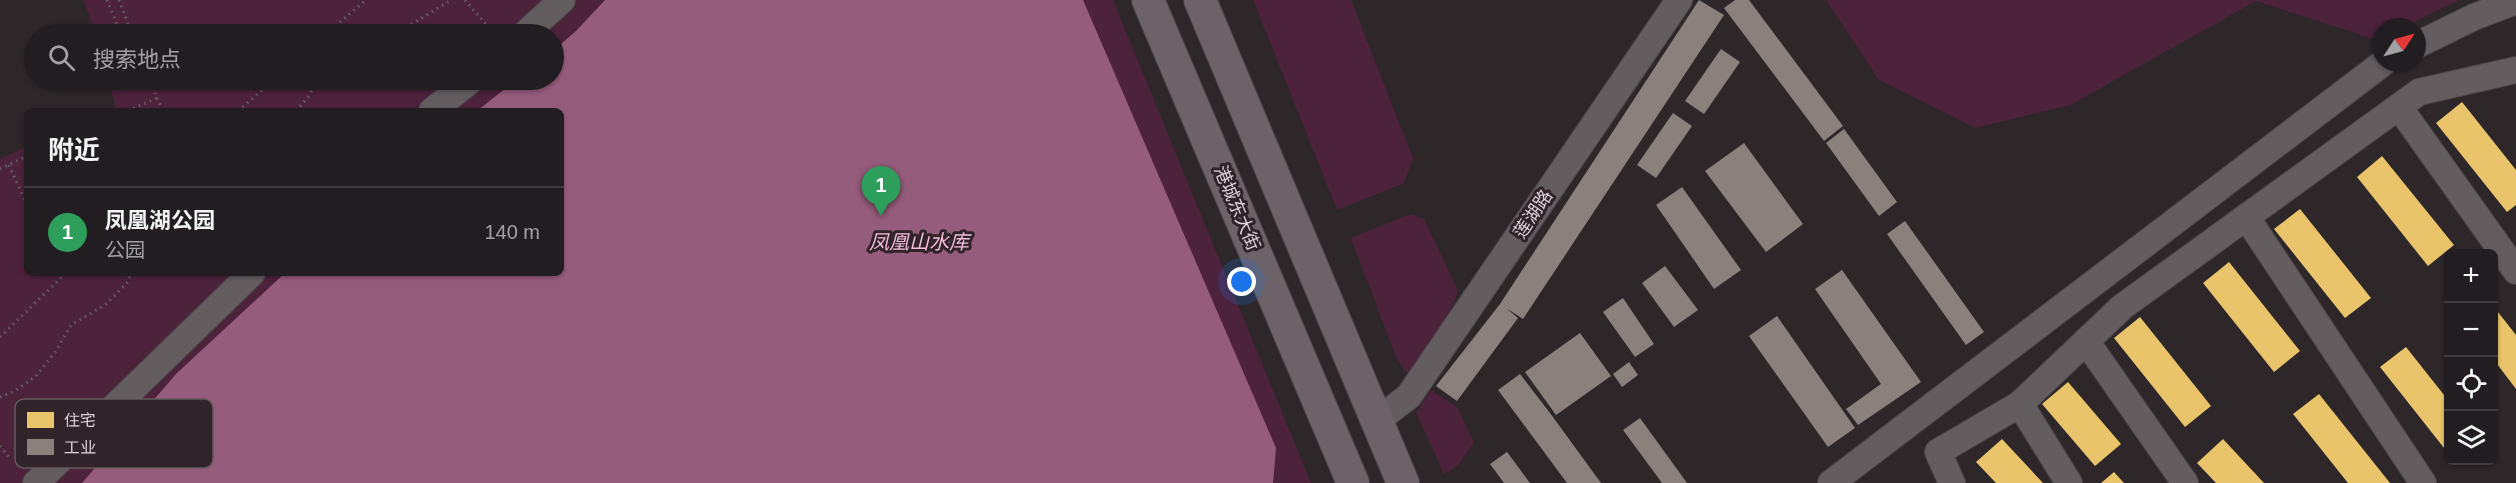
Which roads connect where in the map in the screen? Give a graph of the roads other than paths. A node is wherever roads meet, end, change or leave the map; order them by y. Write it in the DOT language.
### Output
graph roads {
  1 [pos="562,0"];
  2 [pos="1148,0"];
  3 [pos="1200,0"];
  4 [pos="1679,0"];
  5 [pos="2516,1"];
  6 [pos="536,24"];
  7 [pos="2426,41"];
  8 [pos="2516,70"];
  9 [pos="2372,71"];
  10 [pos="458,90"];
  11 [pos="2399,107"];
  12 [pos="436,108"];
  13 [pos="2247,218"];
  14 [pos="2516,271"];
  15 [pos="249,276"];
  16 [pos="2086,341"];
  17 [pos="122,399"];
  18 [pos="2020,404"];
  19 [pos="1377,420"];
  20 [pos="51,468"];
  21 [pos="36,483"];
  22 [pos="1353,483"];
  23 [pos="1404,483"];
  24 [pos="1831,483"];
  25 [pos="1952,483"];
  26 [pos="2069,483"];
  27 [pos="2185,483"];
  28 [pos="2423,483"];
  1 -- 6 [label="street"];
  2 -- 22 [label="main road, 港城东大街"];
  3 -- 19 [label="main road"];
  4 -- 19 [label="street, 莲湖路"];
  5 -- 7 [label="street"];
  8 -- 11 [label="street"];
  9 -- 24 [label="street"];
  10 -- 12 [label="street"];
  11 -- 13 [label="street"];
  11 -- 14 [label="street"];
  13 -- 16 [label="street"];
  13 -- 28 [label="street"];
  15 -- 17 [label="street"];
  16 -- 18 [label="street"];
  16 -- 27 [label="street"];
  18 -- 25 [label="street"];
  18 -- 26 [label="street"];
  19 -- 23 [label="main road"];
  20 -- 21 [label="street"];
}
